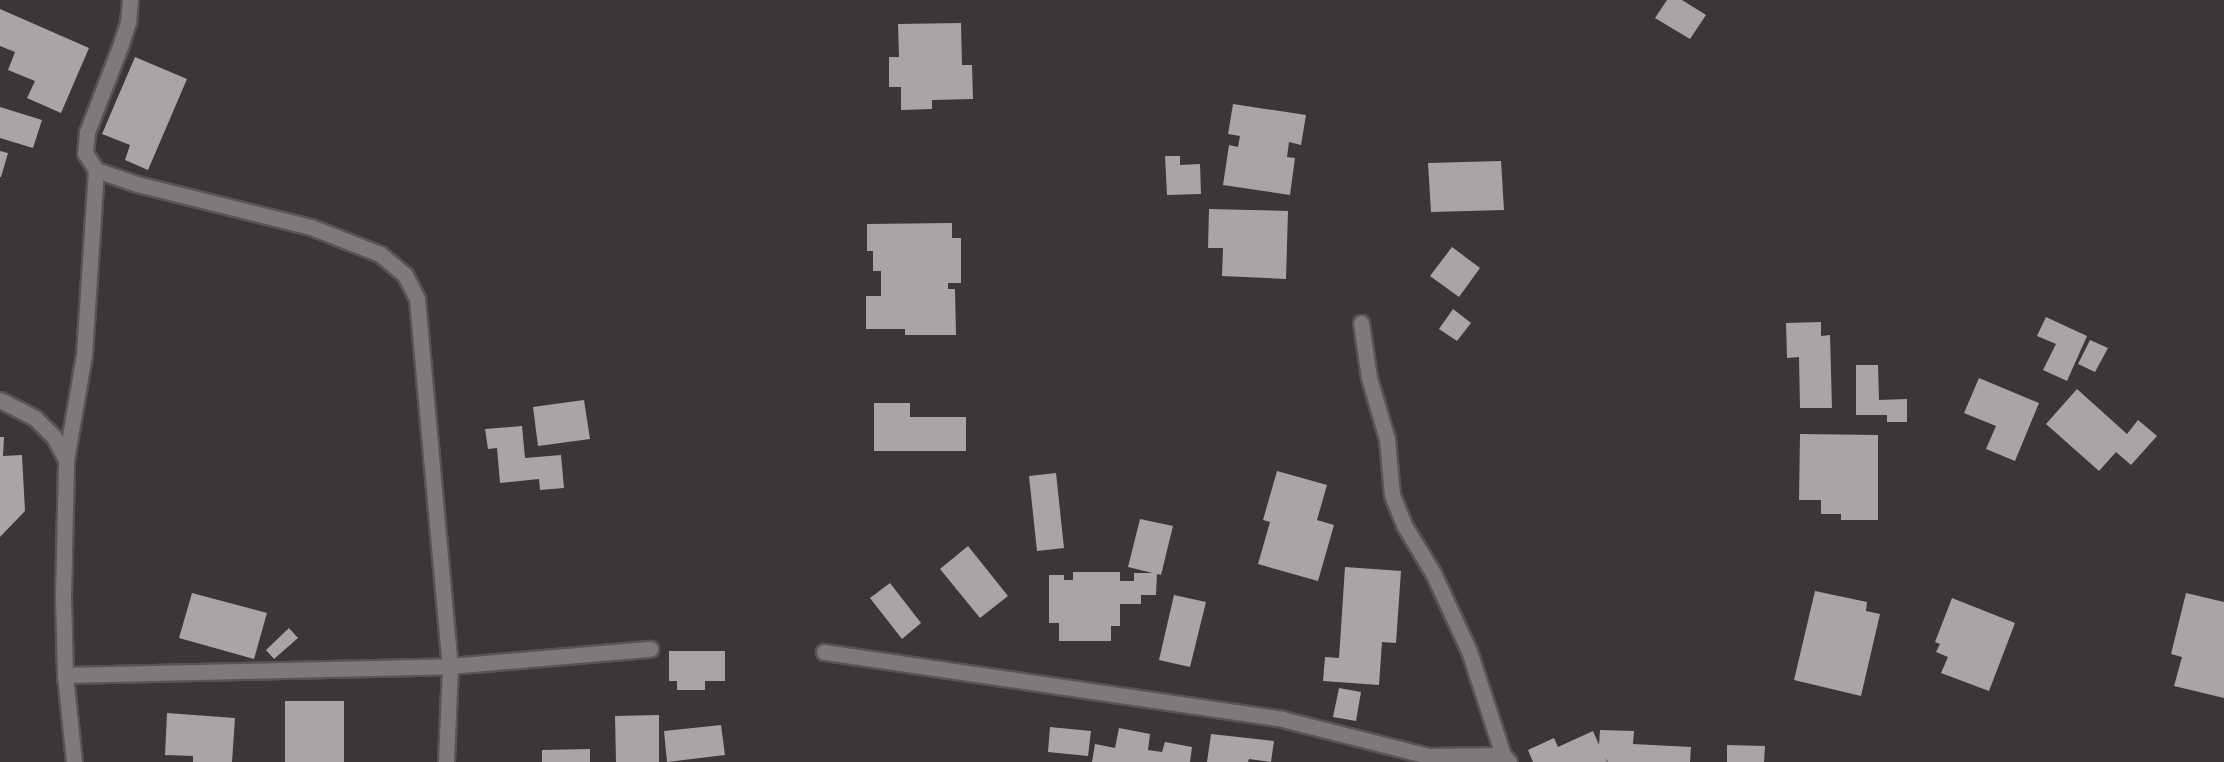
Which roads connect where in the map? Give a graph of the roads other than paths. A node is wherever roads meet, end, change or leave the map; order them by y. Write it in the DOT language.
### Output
graph roads {
  1 [pos="130,0"];
  2 [pos="96,170"];
  3 [pos="1361,322"];
  4 [pos="0,400"];
  5 [pos="66,460"];
  6 [pos="651,649"];
  7 [pos="824,651"];
  8 [pos="450,666"];
  9 [pos="65,675"];
  10 [pos="1506,759"];
  11 [pos="74,762"];
  12 [pos="446,762"];
  1 -- 2 [label="street"];
  2 -- 5 [label="street"];
  2 -- 8 [label="street"];
  3 -- 10 [label="street"];
  4 -- 5 [label="street"];
  5 -- 9 [label="street"];
  6 -- 8 [label="street"];
  7 -- 10 [label="street"];
  8 -- 9 [label="street"];
  8 -- 12 [label="street"];
  9 -- 11 [label="street"];
}
